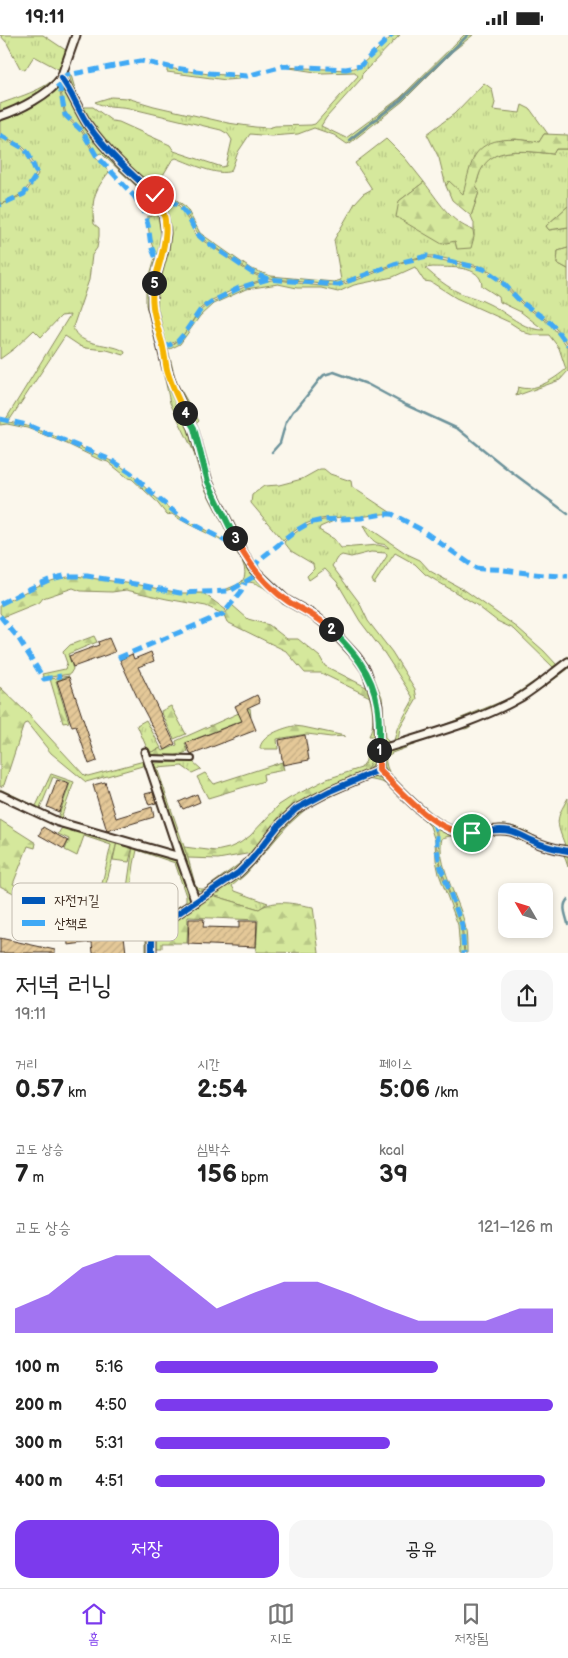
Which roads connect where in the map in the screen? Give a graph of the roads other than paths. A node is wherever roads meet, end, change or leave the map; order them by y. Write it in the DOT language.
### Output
graph roads {
  1 [pos="76,35"];
  2 [pos="61,78"];
  3 [pos="0,116"];
  4 [pos="568,663"];
  5 [pos="379,750"];
  6 [pos="146,755"];
  7 [pos="192,759"];
  8 [pos="379,770"];
  9 [pos="0,795"];
  10 [pos="568,851"];
  11 [pos="180,857"];
  12 [pos="196,902"];
  13 [pos="178,914"];
  1 -- 2 [label="street"];
  2 -- 3 [label="street"];
  2 -- 5 [label="street"];
  4 -- 5 [label="street"];
  5 -- 8 [label="street"];
  6 -- 7 [label="lane"];
  6 -- 11 [label="street"];
  8 -- 10 [label="street"];
  8 -- 12 [label="street"];
  9 -- 11 [label="street"];
  11 -- 12 [label="street"];
  12 -- 13 [label="street"];
}
